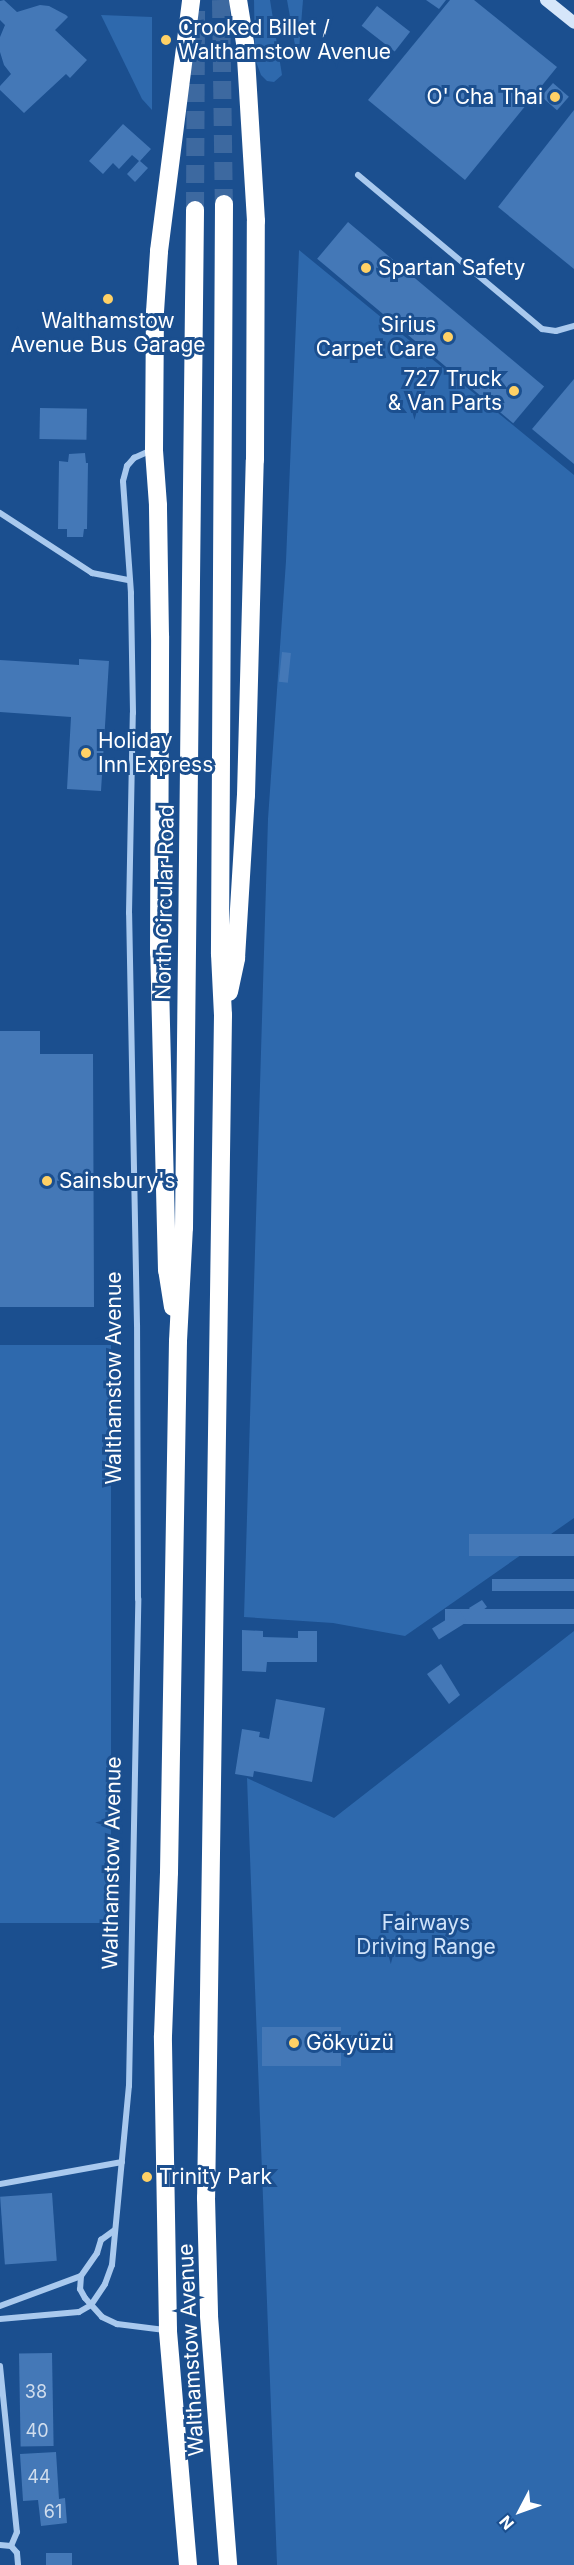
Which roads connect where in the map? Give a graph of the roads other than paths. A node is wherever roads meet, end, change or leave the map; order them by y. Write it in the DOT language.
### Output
graph roads {
  1 [pos="191,0"];
  2 [pos="238,0"];
  3 [pos="247,0"];
  4 [pos="546,0"];
  5 [pos="574,23"];
  6 [pos="245,43"];
  7 [pos="358,175"];
  8 [pos="224,204"];
  9 [pos="195,210"];
  10 [pos="574,326"];
  11 [pos="154,450"];
  12 [pos="0,513"];
  13 [pos="129,580"];
  14 [pos="223,1015"];
  15 [pos="178,1341"];
  16 [pos="122,2162"];
  17 [pos="0,2184"];
  18 [pos="115,2230"];
  19 [pos="81,2276"];
  20 [pos="91,2305"];
  21 [pos="0,2306"];
  22 [pos="0,2319"];
  23 [pos="168,2330"];
  24 [pos="0,2366"];
  25 [pos="0,2545"];
  26 [pos="11,2546"];
  27 [pos="18,2565"];
  28 [pos="188,2565"];
  29 [pos="228,2565"];
  1 -- 11 [label="highway"];
  2 -- 6 [label="highway"];
  3 -- 6 [label="highway"];
  4 -- 5 [label="main road"];
  6 -- 14 [label="highway"];
  7 -- 10 [label="street"];
  8 -- 14 [label="highway"];
  9 -- 15 [label="highway, North Circular Road"];
  11 -- 13 [label="street"];
  11 -- 15 [label="highway"];
  12 -- 13 [label="street"];
  13 -- 16 [label="street, Walthamstow Avenue"];
  14 -- 29 [label="highway, Walthamstow Avenue"];
  15 -- 23 [label="highway, Walthamstow Avenue"];
  16 -- 17 [label="street"];
  16 -- 18 [label="street, Walthamstow Avenue"];
  18 -- 19 [label="street"];
  18 -- 20 [label="street, Walthamstow Avenue"];
  19 -- 20 [label="street"];
  19 -- 21 [label="street"];
  20 -- 22 [label="street"];
  20 -- 23 [label="street"];
  23 -- 28 [label="highway, Walthamstow Avenue"];
  24 -- 26 [label="street"];
  25 -- 26 [label="street"];
  26 -- 27 [label="street"];
}
